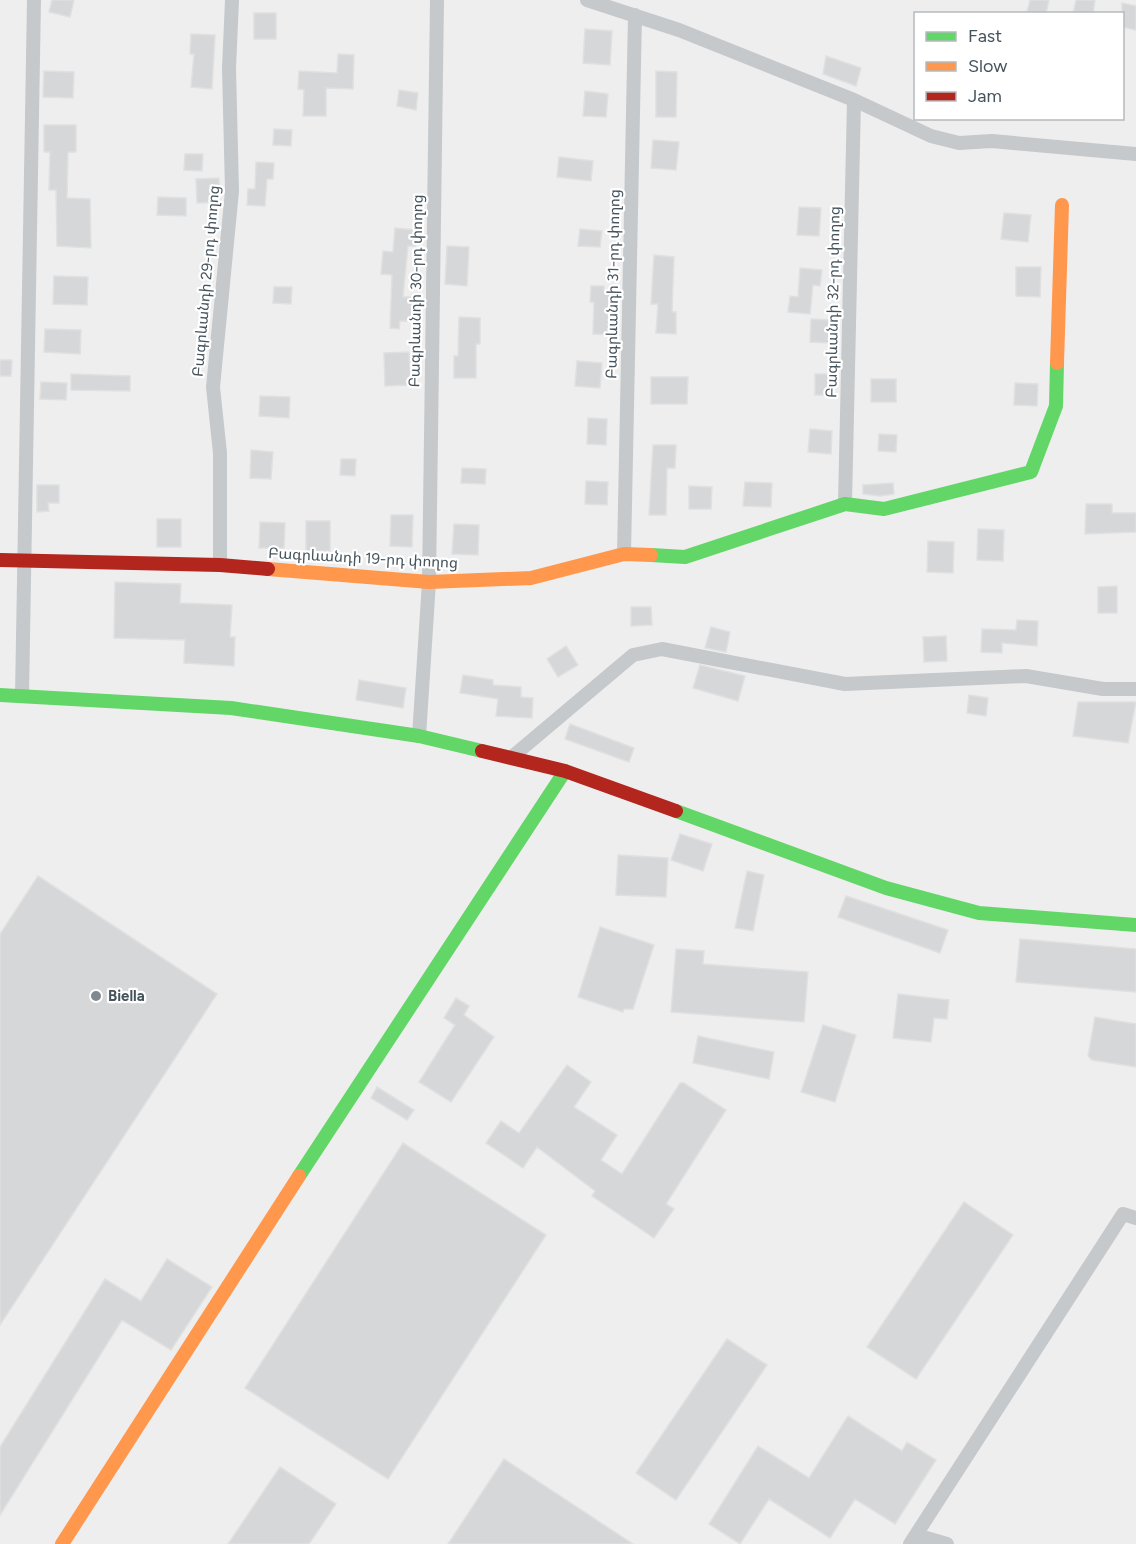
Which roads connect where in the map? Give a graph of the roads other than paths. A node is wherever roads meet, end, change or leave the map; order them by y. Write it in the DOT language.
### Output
graph roads {
  1 [pos="34,0"];
  2 [pos="232,0"];
  3 [pos="436,0"];
  4 [pos="587,0"];
  5 [pos="635,15"];
  6 [pos="854,100"];
  7 [pos="1136,154"];
  8 [pos="1062,205"];
  9 [pos="845,504"];
  10 [pos="624,554"];
  11 [pos="0,560"];
  12 [pos="22,561"];
  13 [pos="220,565"];
  14 [pos="429,582"];
  15 [pos="1136,690"];
  16 [pos="0,695"];
  17 [pos="22,696"];
  18 [pos="418,736"];
  19 [pos="512,757"];
  20 [pos="565,771"];
  21 [pos="1136,925"];
  22 [pos="1136,1218"];
  23 [pos="913,1539"];
  24 [pos="62,1544"];
  25 [pos="947,1544"];
  1 -- 12 [label="street"];
  2 -- 13 [label="street, Բագրևանդի 29-րդ փողոց"];
  3 -- 14 [label="street, Բագրևանդի 30-րդ փողոց"];
  4 -- 5 [label="street"];
  5 -- 6 [label="street"];
  5 -- 10 [label="street, Բագրևանդի 31-րդ փողոց"];
  6 -- 7 [label="street"];
  6 -- 9 [label="street, Բագրևանդի 32-րդ փողոց"];
  8 -- 9 [label="street, Բագրևանդի 19-րդ փողոց"];
  9 -- 10 [label="street, Բագրևանդի 19-րդ փողոց"];
  10 -- 14 [label="street, Բագրևանդի 19-րդ փողոց"];
  11 -- 12 [label="street, Բագրևանդի 19-րդ փողոց"];
  12 -- 13 [label="street, Բագրևանդի 19-րդ փողոց"];
  12 -- 17 [label="street"];
  13 -- 14 [label="street, Բագրևանդի 19-րդ փողոց"];
  14 -- 18 [label="street, Բագրևանդի 30-րդ փողոց"];
  15 -- 19 [label="street"];
  16 -- 17 [label="street"];
  17 -- 18 [label="street"];
  18 -- 19 [label="street"];
  19 -- 20 [label="street"];
  20 -- 21 [label="street"];
  20 -- 24 [label="street"];
  22 -- 23 [label="street"];
  23 -- 25 [label="street"];
}
